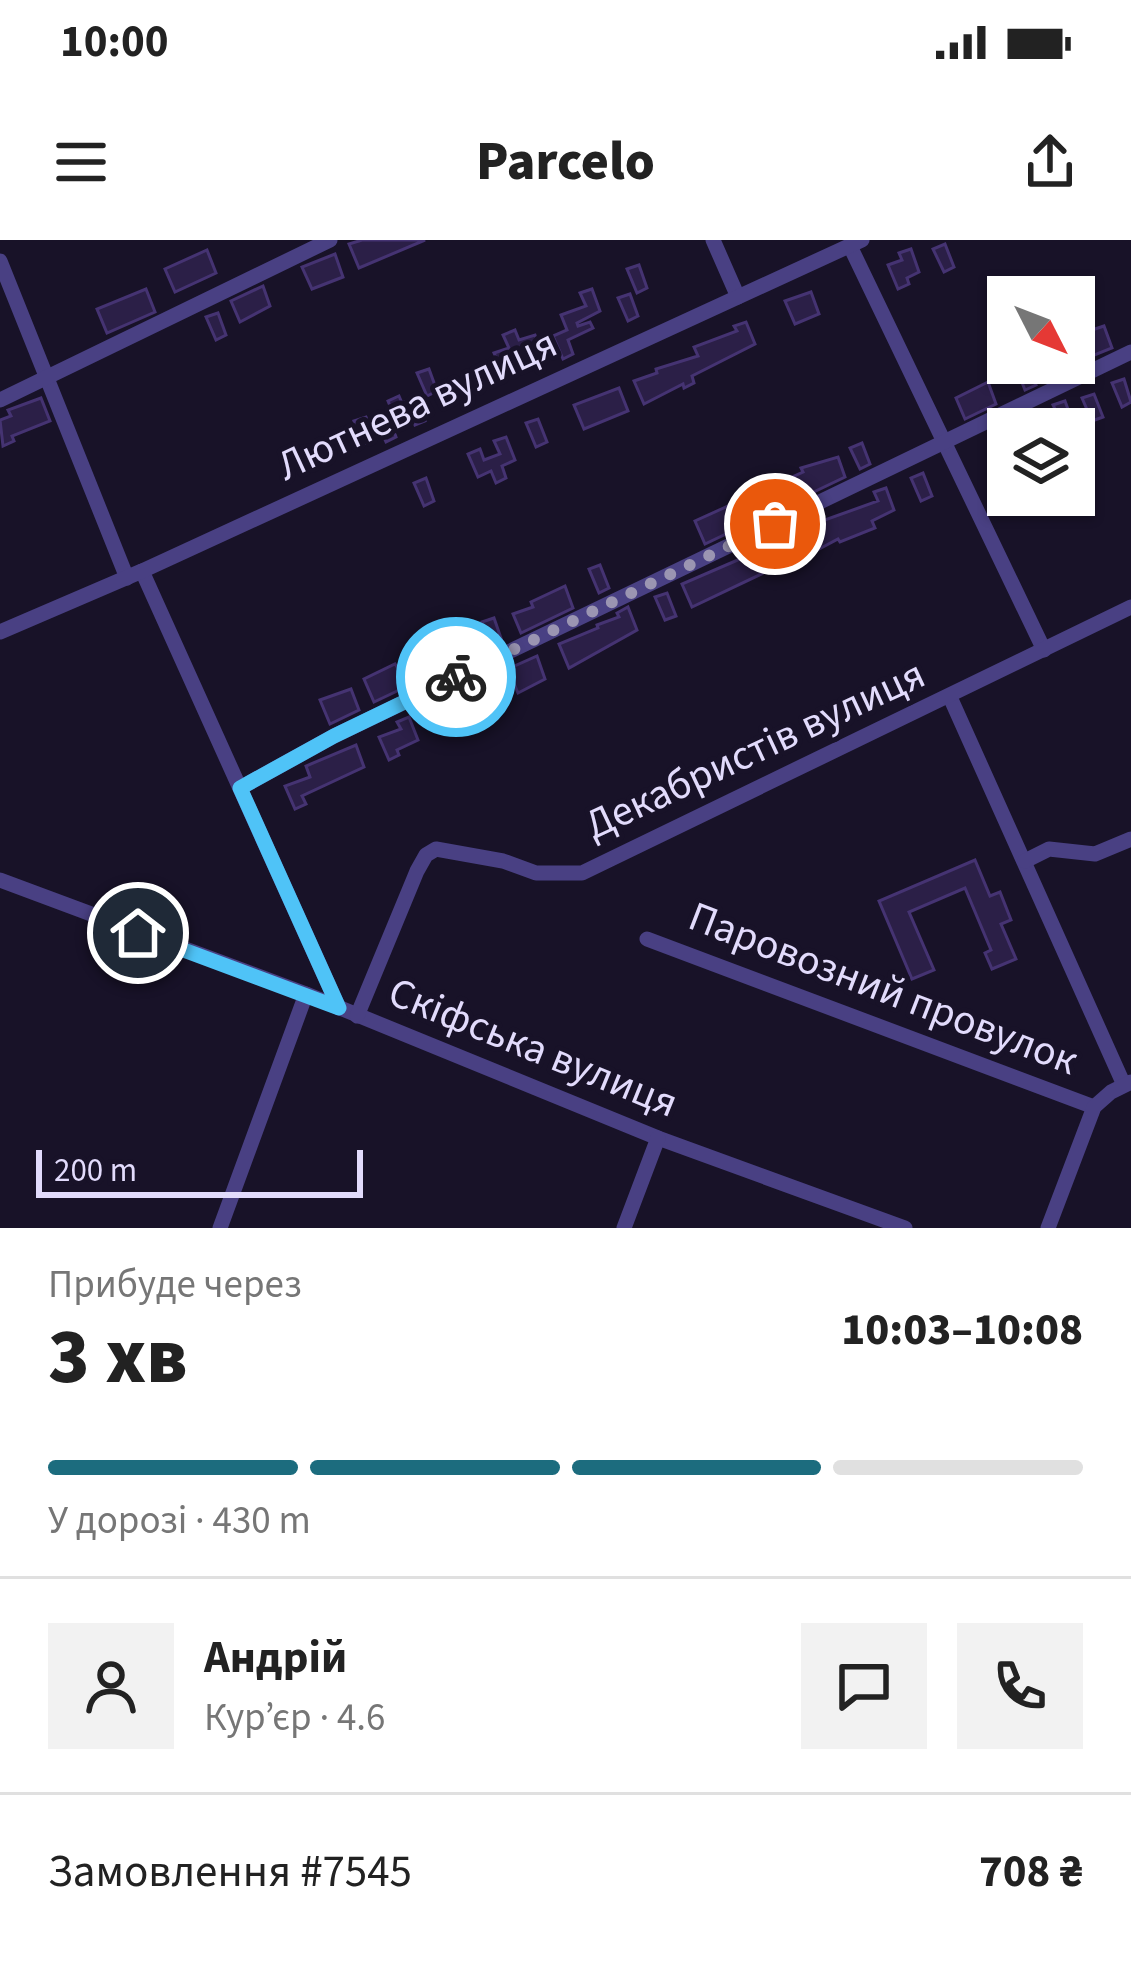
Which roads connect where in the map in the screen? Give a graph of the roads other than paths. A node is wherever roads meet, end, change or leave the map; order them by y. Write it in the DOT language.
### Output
graph roads {
  1 [pos="330,240"];
  2 [pos="713,240"];
  3 [pos="856,243"];
  4 [pos="0,261"];
  5 [pos="739,297"];
  6 [pos="1131,352"];
  7 [pos="48,376"];
  8 [pos="0,400"];
  9 [pos="945,444"];
  10 [pos="135,574"];
  11 [pos="1131,607"];
  12 [pos="0,632"];
  13 [pos="1044,650"];
  14 [pos="950,698"];
  15 [pos="240,788"];
  16 [pos="1131,839"];
  17 [pos="1025,861"];
  18 [pos="0,880"];
  19 [pos="647,939"];
  20 [pos="305,994"];
  21 [pos="339,1008"];
  22 [pos="357,1016"];
  23 [pos="1127,1083"];
  24 [pos="1094,1106"];
  25 [pos="658,1138"];
  26 [pos="220,1228"];
  27 [pos="624,1228"];
  28 [pos="905,1228"];
  29 [pos="1048,1228"];
  1 -- 7 [label="street"];
  2 -- 5 [label="street"];
  3 -- 5 [label="street, Лютнева вулиця"];
  3 -- 9 [label="street"];
  4 -- 7 [label="street"];
  5 -- 10 [label="street, Лютнева вулиця"];
  6 -- 9 [label="street"];
  7 -- 8 [label="street"];
  7 -- 10 [label="street"];
  9 -- 13 [label="street"];
  9 -- 15 [label="street"];
  10 -- 12 [label="street, Лютнева вулиця"];
  10 -- 15 [label="street"];
  11 -- 13 [label="street, Декабристів вулиця"];
  13 -- 14 [label="street, Декабристів вулиця"];
  14 -- 17 [label="street"];
  14 -- 22 [label="street, Декабристів вулиця"];
  15 -- 21 [label="street"];
  16 -- 17 [label="street"];
  17 -- 23 [label="street"];
  18 -- 20 [label="street, Скіфська вулиця"];
  19 -- 24 [label="street, Паровозний провулок"];
  20 -- 21 [label="street, Скіфська вулиця"];
  20 -- 26 [label="street"];
  21 -- 22 [label="street, Скіфська вулиця"];
  22 -- 25 [label="street, Скіфська вулиця"];
  23 -- 24 [label="street"];
  24 -- 29 [label="street"];
  25 -- 27 [label="street"];
  25 -- 28 [label="street, Скіфська вулиця"];
}
